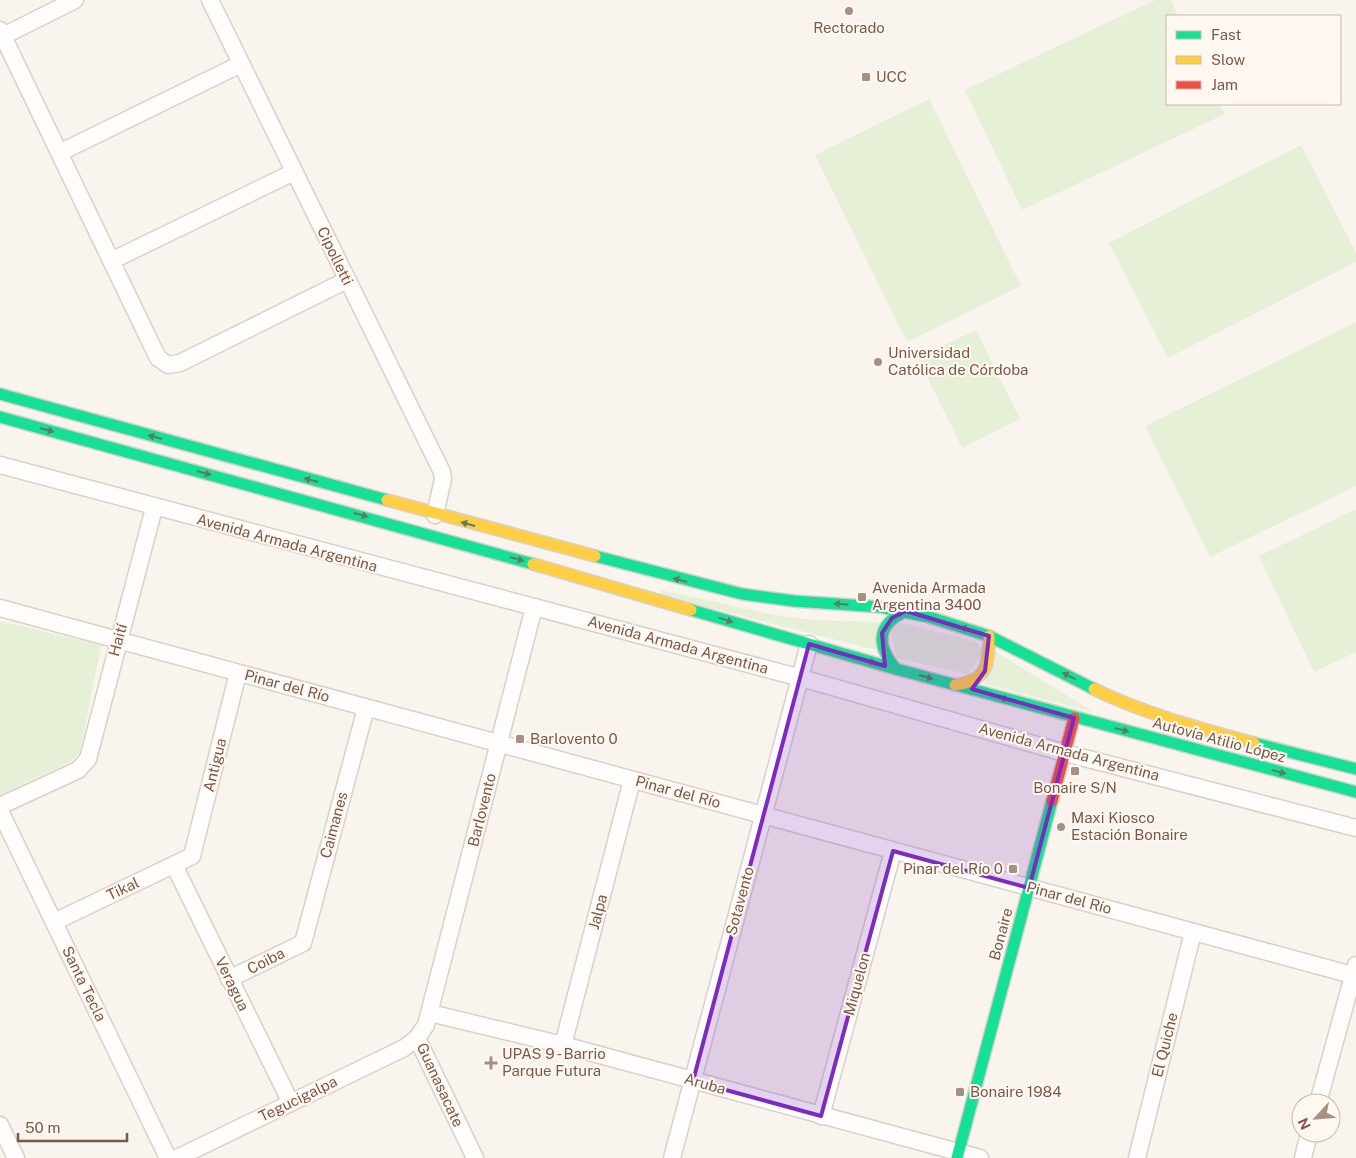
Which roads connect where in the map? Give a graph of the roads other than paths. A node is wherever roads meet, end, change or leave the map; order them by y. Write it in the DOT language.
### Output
graph roads {
  1 [pos="75,0"];
  2 [pos="210,0"];
  3 [pos="1,33"];
  4 [pos="241,64"];
  5 [pos="59,153"];
  6 [pos="294,172"];
  7 [pos="111,261"];
  8 [pos="347,280"];
  9 [pos="0,394"];
  10 [pos="0,417"];
  11 [pos="0,466"];
  12 [pos="154,508"];
  13 [pos="435,515"];
  14 [pos="534,607"];
  15 [pos="0,608"];
  16 [pos="906,611"];
  17 [pos="989,636"];
  18 [pos="118,640"];
  19 [pos="809,644"];
  20 [pos="896,669"];
  21 [pos="238,673"];
  22 [pos="801,678"];
  23 [pos="955,685"];
  24 [pos="366,708"];
  25 [pos="1074,718"];
  26 [pos="499,744"];
  27 [pos="1065,753"];
  28 [pos="1356,769"];
  29 [pos="632,780"];
  30 [pos="1356,792"];
  31 [pos="0,806"];
  32 [pos="0,811"];
  33 [pos="763,815"];
  34 [pos="1356,828"];
  35 [pos="893,851"];
  36 [pos="192,856"];
  37 [pos="174,865"];
  38 [pos="1029,888"];
  39 [pos="54,922"];
  40 [pos="1192,932"];
  41 [pos="303,943"];
  42 [pos="1355,972"];
  43 [pos="229,980"];
  44 [pos="430,1013"];
  45 [pos="417,1038"];
  46 [pos="563,1044"];
  47 [pos="693,1080"];
  48 [pos="1321,1093"];
  49 [pos="290,1103"];
  50 [pos="821,1116"];
  51 [pos="0,1125"];
  52 [pos="1307,1143"];
  53 [pos="958,1155"];
  54 [pos="16,1158"];
  55 [pos="168,1158"];
  56 [pos="177,1158"];
  57 [pos="475,1158"];
  58 [pos="672,1158"];
  59 [pos="980,1158"];
  60 [pos="1136,1158"];
  61 [pos="1302,1158"];
  1 -- 3 [label="street"];
  2 -- 4 [label="street, Cipolletti"];
  3 -- 5 [label="street"];
  4 -- 5 [label="street"];
  4 -- 6 [label="street, Cipolletti"];
  5 -- 7 [label="street"];
  6 -- 7 [label="street"];
  6 -- 8 [label="street, Cipolletti"];
  7 -- 8 [label="street"];
  8 -- 13 [label="street, Cipolletti"];
  13 -- 9 [label="main road, one-way"];
  10 -- 19 [label="main road, one-way"];
  11 -- 12 [label="street, Avenida Armada Argentina"];
  12 -- 14 [label="street, Avenida Armada Argentina"];
  12 -- 18 [label="street, Haití"];
  16 -- 13 [label="main road, one-way"];
  14 -- 22 [label="street, Avenida Armada Argentina"];
  14 -- 26 [label="street, Barlovento"];
  15 -- 18 [label="street, Pinar del Río"];
  17 -- 16 [label="main road, one-way"];
  16 -- 20 [label="main road"];
  17 -- 23 [label="main road"];
  28 -- 17 [label="main road, Autovía Atilio López, one-way"];
  18 -- 21 [label="street, Pinar del Río"];
  18 -- 31 [label="street, Haití"];
  19 -- 20 [label="main road, one-way"];
  19 -- 22 [label="street, Sotavento"];
  20 -- 23 [label="main road, one-way"];
  21 -- 24 [label="street, Pinar del Río"];
  21 -- 36 [label="street, Antigua"];
  22 -- 27 [label="street, Avenida Armada Argentina"];
  22 -- 33 [label="street, Sotavento"];
  23 -- 25 [label="main road, one-way"];
  24 -- 26 [label="street, Pinar del Río"];
  24 -- 41 [label="street, Caimanes"];
  25 -- 27 [label="main road, Bonaire"];
  25 -- 30 [label="main road, Autovía Atilio López, one-way"];
  26 -- 29 [label="street, Pinar del Río"];
  26 -- 44 [label="street, Barlovento"];
  27 -- 34 [label="street, Avenida Armada Argentina"];
  27 -- 38 [label="main road, Bonaire"];
  29 -- 33 [label="street, Pinar del Río"];
  29 -- 46 [label="street, Jalpa"];
  32 -- 39 [label="street, Santa Tecla"];
  33 -- 35 [label="street, Pinar del Río"];
  33 -- 47 [label="street, Sotavento"];
  35 -- 38 [label="street, Pinar del Río"];
  35 -- 50 [label="street, Miquelon"];
  36 -- 37 [label="street, Tikal"];
  37 -- 39 [label="street, Tikal"];
  37 -- 43 [label="street, Veragua"];
  38 -- 40 [label="street, Pinar del Río"];
  38 -- 53 [label="main road, Bonaire"];
  39 -- 55 [label="street, Santa Tecla"];
  40 -- 42 [label="street, Pinar del Río"];
  40 -- 60 [label="street, El Quiche"];
  41 -- 43 [label="street, Coiba"];
  42 -- 48 [label="street"];
  43 -- 49 [label="street, Veragua"];
  44 -- 45 [label="street, Guanasacate"];
  44 -- 46 [label="street, Aruba"];
  45 -- 49 [label="street, Tegucigalpa"];
  45 -- 57 [label="street, Guanasacate"];
  46 -- 47 [label="street, Aruba"];
  47 -- 50 [label="street, Aruba"];
  47 -- 58 [label="street, Sotavento"];
  49 -- 56 [label="street, Tegucigalpa"];
  50 -- 53 [label="street, Aruba"];
  51 -- 54 [label="street"];
  52 -- 61 [label="street"];
  53 -- 59 [label="street, Aruba"];
}
